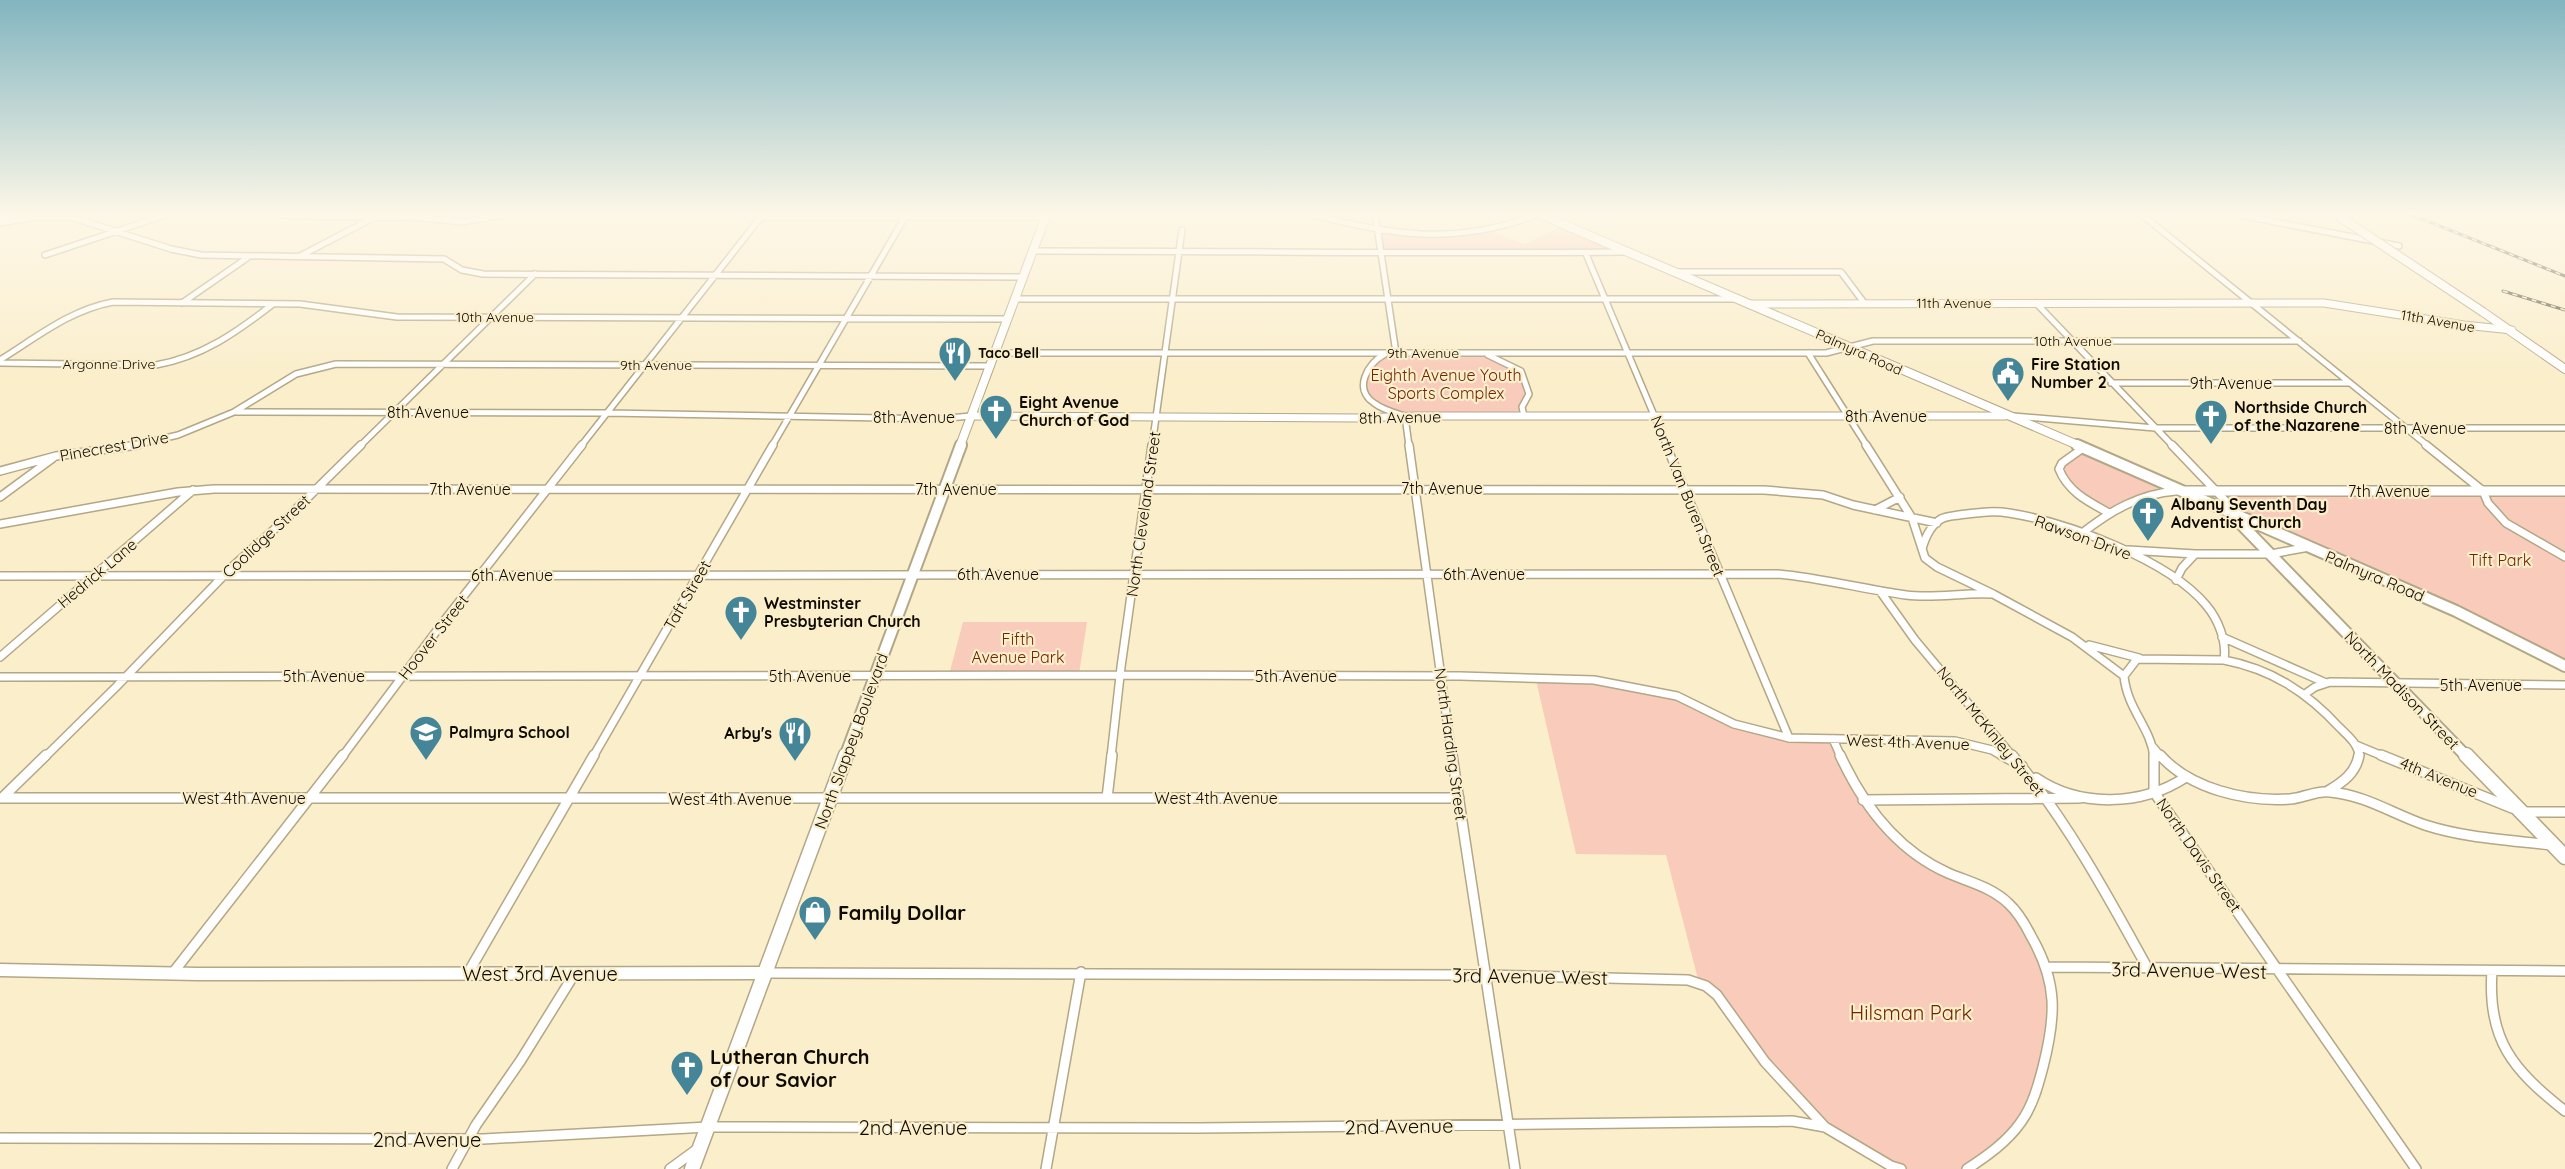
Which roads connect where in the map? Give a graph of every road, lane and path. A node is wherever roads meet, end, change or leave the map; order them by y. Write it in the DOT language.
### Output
graph roads {
  1 [pos="233,268"];
  2 [pos="462,268"];
  3 [pos="722,268"];
  4 [pos="875,268"];
  5 [pos="1027,268"];
  6 [pos="1177,268"];
  7 [pos="1384,268"];
  8 [pos="1592,268"];
  9 [pos="1666,268"];
  10 [pos="2207,268"];
  11 [pos="2416,268"];
  12 [pos="1676,272"];
  13 [pos="536,274"];
  14 [pos="716,275"];
  15 [pos="870,276"];
  16 [pos="1023,277"];
  17 [pos="1015,299"];
  18 [pos="1172,299"];
  19 [pos="1389,299"];
  20 [pos="1606,299"];
  21 [pos="1737,299"];
  22 [pos="182,303"];
  23 [pos="2036,303"];
  24 [pos="2251,303"];
  25 [pos="273,304"];
  26 [pos="1749,304"];
  27 [pos="1865,304"];
  28 [pos="2483,312"];
  29 [pos="492,317"];
  30 [pos="682,318"];
  31 [pos="845,319"];
  32 [pos="1007,320"];
  33 [pos="2506,330"];
  34 [pos="2516,330"];
  35 [pos="2299,341"];
  36 [pos="2072,342"];
  37 [pos="1849,348"];
  38 [pos="995,353"];
  39 [pos="1386,353"];
  40 [pos="1396,353"];
  41 [pos="1476,353"];
  42 [pos="1628,353"];
  43 [pos="1808,353"];
  44 [pos="1164,354"];
  45 [pos="0,361"];
  46 [pos="445,363"];
  47 [pos="2565,363"];
  48 [pos="646,364"];
  49 [pos="322,366"];
  50 [pos="819,366"];
  51 [pos="990,366"];
  52 [pos="2565,369"];
  53 [pos="2111,383"];
  54 [pos="2350,383"];
  55 [pos="234,412"];
  56 [pos="394,412"];
  57 [pos="608,413"];
  58 [pos="790,415"];
  59 [pos="971,416"];
  60 [pos="1156,416"];
  61 [pos="1405,416"];
  62 [pos="1524,416"];
  63 [pos="1655,416"];
  64 [pos="1849,416"];
  65 [pos="2005,416"];
  66 [pos="2155,428"];
  67 [pos="2406,428"];
  68 [pos="2565,428"];
  69 [pos="2083,448"];
  70 [pos="56,456"];
  71 [pos="0,471"];
  72 [pos="1146,488"];
  73 [pos="1416,488"];
  74 [pos="1685,488"];
  75 [pos="316,489"];
  76 [pos="549,489"];
  77 [pos="747,489"];
  78 [pos="944,489"];
  79 [pos="194,490"];
  80 [pos="2182,491"];
  81 [pos="2565,491"];
  82 [pos="2217,492"];
  83 [pos="2483,492"];
  84 [pos="0,497"];
  85 [pos="1900,497"];
  86 [pos="1875,510"];
  87 [pos="2109,513"];
  88 [pos="1912,518"];
  89 [pos="2239,519"];
  90 [pos="1937,523"];
  91 [pos="0,524"];
  92 [pos="2082,534"];
  93 [pos="2309,547"];
  94 [pos="2121,549"];
  95 [pos="1921,550"];
  96 [pos="2195,554"];
  97 [pos="2271,554"];
  98 [pos="2565,557"];
  99 [pos="1720,573"];
  100 [pos="699,574"];
  101 [pos="1136,574"];
  102 [pos="1427,574"];
  103 [pos="95,575"];
  104 [pos="482,575"];
  105 [pos="912,575"];
  106 [pos="0,576"];
  107 [pos="224,576"];
  108 [pos="2176,580"];
  109 [pos="1880,591"];
  110 [pos="1993,594"];
  111 [pos="2072,637"];
  112 [pos="2222,637"];
  113 [pos="0,657"];
  114 [pos="2141,659"];
  115 [pos="2224,660"];
  116 [pos="2565,666"];
  117 [pos="1120,675"];
  118 [pos="402,676"];
  119 [pos="640,676"];
  120 [pos="875,676"];
  121 [pos="1441,676"];
  122 [pos="2124,676"];
  123 [pos="0,677"];
  124 [pos="126,677"];
  125 [pos="2326,684"];
  126 [pos="2398,685"];
  127 [pos="2565,685"];
  128 [pos="2305,694"];
  129 [pos="1789,738"];
  130 [pos="1833,739"];
  131 [pos="2356,745"];
  132 [pos="2153,747"];
  133 [pos="2022,766"];
  134 [pos="2029,774"];
  135 [pos="2186,777"];
  136 [pos="2328,791"];
  137 [pos="2154,792"];
  138 [pos="311,798"];
  139 [pos="1107,798"];
  140 [pos="1459,798"];
  141 [pos="2080,798"];
  142 [pos="1,799"];
  143 [pos="569,799"];
  144 [pos="829,799"];
  145 [pos="2046,799"];
  146 [pos="1863,800"];
  147 [pos="2521,812"];
  148 [pos="2565,812"];
  149 [pos="2554,846"];
  150 [pos="2565,857"];
  151 [pos="2048,967"];
  152 [pos="2148,969"];
  153 [pos="0,970"];
  154 [pos="2279,971"];
  155 [pos="2492,971"];
  156 [pos="2565,971"];
  157 [pos="1081,972"];
  158 [pos="468,973"];
  159 [pos="575,973"];
  160 [pos="765,973"];
  161 [pos="172,974"];
  162 [pos="1484,975"];
  163 [pos="2565,1111"];
  164 [pos="1507,1125"];
  165 [pos="1054,1126"];
  166 [pos="708,1127"];
  167 [pos="1825,1127"];
  168 [pos="0,1138"];
  169 [pos="468,1139"];
  170 [pos="700,1147"];
  171 [pos="452,1169"];
  172 [pos="670,1169"];
  173 [pos="692,1169"];
  174 [pos="1046,1169"];
  175 [pos="1515,1169"];
  176 [pos="1901,1169"];
  177 [pos="1966,1169"];
  178 [pos="2416,1169"];
  1 -- 22 [label="street"];
  2 -- 13 [label="street"];
  3 -- 14 [label="street, Hoover Street"];
  4 -- 15 [label="street, Taft Street"];
  5 -- 16 [label="main road, North Slappey Boulevard"];
  6 -- 18 [label="street, North Cleveland Street"];
  7 -- 19 [label="street"];
  8 -- 20 [label="street, North Van Buren Street"];
  9 -- 12 [label="main road, Palmyra Road"];
  10 -- 24 [label="street"];
  11 -- 28 [label="main road, bridge"];
  12 -- 21 [label="main road, Palmyra Road"];
  12 -- 27 [label="street"];
  13 -- 14 [label="street"];
  13 -- 29 [label="street, Coolidge Street"];
  14 -- 15 [label="street"];
  14 -- 30 [label="street, Hoover Street"];
  15 -- 16 [label="street"];
  15 -- 31 [label="street, Taft Street"];
  16 -- 17 [label="main road, North Slappey Boulevard"];
  17 -- 18 [label="street"];
  17 -- 32 [label="main road, North Slappey Boulevard"];
  18 -- 19 [label="street"];
  18 -- 44 [label="street, North Cleveland Street"];
  19 -- 20 [label="street"];
  19 -- 40 [label="street"];
  20 -- 21 [label="street"];
  20 -- 42 [label="street, North Van Buren Street"];
  21 -- 26 [label="main road, Palmyra Road"];
  22 -- 25 [label="street, 10th Avenue"];
  22 -- 45 [label="street, 10th Avenue"];
  23 -- 24 [label="street, 11th Avenue"];
  23 -- 27 [label="street, 11th Avenue"];
  23 -- 36 [label="street, North Madison Street"];
  24 -- 33 [label="street, 11th Avenue"];
  24 -- 35 [label="street"];
  25 -- 29 [label="street, 10th Avenue"];
  25 -- 45 [label="street, Argonne Drive"];
  26 -- 27 [label="street, 11th Avenue"];
  26 -- 37 [label="main road, Palmyra Road"];
  28 -- 33 [label="main road"];
  28 -- 34 [label="main road"];
  29 -- 30 [label="street, 10th Avenue"];
  29 -- 46 [label="street, Coolidge Street"];
  30 -- 31 [label="street, 10th Avenue"];
  30 -- 48 [label="street, Hoover Street"];
  31 -- 32 [label="street, 10th Avenue"];
  31 -- 50 [label="street, Taft Street"];
  32 -- 38 [label="main road, North Slappey Boulevard"];
  33 -- 34 [label="street, 11th Avenue"];
  33 -- 52 [label="main road"];
  34 -- 47 [label="main road"];
  35 -- 36 [label="street, 10th Avenue"];
  35 -- 54 [label="street"];
  36 -- 37 [label="street, 10th Avenue"];
  36 -- 53 [label="street, North Madison Street"];
  37 -- 43 [label="street, 9th Avenue"];
  37 -- 65 [label="main road, Palmyra Road"];
  38 -- 44 [label="street, 9th Avenue"];
  38 -- 51 [label="main road, North Slappey Boulevard"];
  39 -- 40 [label="street, 9th Avenue"];
  39 -- 44 [label="street, 9th Avenue"];
  39 -- 61 [label="street"];
  40 -- 41 [label="street, 9th Avenue"];
  41 -- 42 [label="street, 9th Avenue"];
  41 -- 62 [label="street"];
  42 -- 43 [label="street, 9th Avenue"];
  42 -- 63 [label="street, North Van Buren Street"];
  43 -- 64 [label="street"];
  44 -- 60 [label="street, North Cleveland Street"];
  46 -- 48 [label="street, 9th Avenue"];
  46 -- 49 [label="street, 9th Avenue"];
  46 -- 56 [label="street, Coolidge Street"];
  48 -- 50 [label="street, 9th Avenue"];
  48 -- 57 [label="street, Hoover Street"];
  49 -- 55 [label="street, Pinecrest Drive"];
  50 -- 51 [label="street, 9th Avenue"];
  50 -- 58 [label="street, Taft Street"];
  51 -- 59 [label="main road, North Slappey Boulevard"];
  53 -- 54 [label="street, 9th Avenue"];
  53 -- 66 [label="street, North Madison Street"];
  54 -- 67 [label="street"];
  55 -- 56 [label="street, 8th Avenue"];
  55 -- 70 [label="street, Pinecrest Drive"];
  56 -- 57 [label="street, 8th Avenue"];
  56 -- 75 [label="street, Coolidge Street"];
  57 -- 58 [label="street, 8th Avenue"];
  57 -- 76 [label="street, Hoover Street"];
  58 -- 59 [label="street, 8th Avenue"];
  58 -- 77 [label="street, Taft Street"];
  59 -- 60 [label="street, 8th Avenue"];
  59 -- 78 [label="main road, North Slappey Boulevard"];
  60 -- 61 [label="street, 8th Avenue"];
  60 -- 72 [label="street, North Cleveland Street"];
  61 -- 62 [label="street, 8th Avenue"];
  61 -- 73 [label="street, North Harding Street"];
  62 -- 63 [label="street, 8th Avenue"];
  63 -- 64 [label="street, 8th Avenue"];
  63 -- 74 [label="street, North Van Buren Street"];
  64 -- 65 [label="street, 8th Avenue"];
  64 -- 85 [label="street"];
  65 -- 66 [label="street, 8th Avenue"];
  65 -- 69 [label="main road, Palmyra Road"];
  66 -- 67 [label="street, 8th Avenue"];
  66 -- 82 [label="street, North Madison Street"];
  67 -- 68 [label="street, 8th Avenue"];
  67 -- 83 [label="street"];
  69 -- 80 [label="main road, Palmyra Road"];
  69 -- 87 [label="street"];
  70 -- 71 [label="street, Pinecrest Drive"];
  70 -- 84 [label="street"];
  72 -- 73 [label="street, 7th Avenue"];
  72 -- 78 [label="street, 7th Avenue"];
  72 -- 101 [label="street, North Cleveland Street"];
  73 -- 74 [label="street, 7th Avenue"];
  73 -- 102 [label="street, North Harding Street"];
  74 -- 86 [label="street, 7th Avenue"];
  74 -- 99 [label="street, North Van Buren Street"];
  75 -- 76 [label="street, 7th Avenue"];
  75 -- 79 [label="street, 7th Avenue"];
  75 -- 107 [label="street, Coolidge Street"];
  76 -- 77 [label="street, 7th Avenue"];
  76 -- 104 [label="street, Hoover Street"];
  77 -- 78 [label="street, 7th Avenue"];
  77 -- 100 [label="street, Taft Street"];
  78 -- 105 [label="main road, North Slappey Boulevard"];
  79 -- 91 [label="street, 7th Avenue"];
  79 -- 103 [label="street, Hedrick Lane"];
  80 -- 82 [label="street, 7th Avenue"];
  80 -- 87 [label="street, 7th Avenue"];
  80 -- 89 [label="main road, Palmyra Road"];
  81 -- 83 [label="street, 7th Avenue"];
  82 -- 83 [label="street, 7th Avenue"];
  82 -- 89 [label="street, North Madison Street"];
  83 -- 98 [label="street"];
  85 -- 86 [label="street"];
  85 -- 88 [label="street"];
  86 -- 88 [label="street, 7th Avenue"];
  87 -- 92 [label="street, 7th Avenue"];
  88 -- 90 [label="street"];
  88 -- 95 [label="street"];
  89 -- 93 [label="main road, Palmyra Road"];
  89 -- 97 [label="main road, North Madison Street"];
  90 -- 92 [label="street, Rawson Drive"];
  90 -- 95 [label="street"];
  92 -- 94 [label="street, Rawson Drive"];
  93 -- 97 [label="street"];
  93 -- 116 [label="main road, Palmyra Road"];
  94 -- 96 [label="street"];
  94 -- 108 [label="street, Rawson Drive"];
  95 -- 110 [label="street"];
  96 -- 97 [label="street"];
  96 -- 108 [label="street"];
  97 -- 126 [label="main road, North Madison Street"];
  99 -- 102 [label="street, 6th Avenue"];
  99 -- 109 [label="street, 6th Avenue"];
  99 -- 129 [label="street, North Van Buren Street"];
  100 -- 104 [label="street, 6th Avenue"];
  100 -- 105 [label="street, 6th Avenue"];
  100 -- 119 [label="street, Taft Street"];
  101 -- 102 [label="street, 6th Avenue"];
  101 -- 105 [label="street, 6th Avenue"];
  101 -- 117 [label="street, North Cleveland Street"];
  102 -- 121 [label="street, North Harding Street"];
  103 -- 106 [label="street, 6th Avenue"];
  103 -- 107 [label="street, 6th Avenue"];
  103 -- 113 [label="street, Hedrick Lane"];
  104 -- 107 [label="street, 6th Avenue"];
  104 -- 118 [label="street, Hoover Street"];
  105 -- 120 [label="main road, North Slappey Boulevard"];
  107 -- 124 [label="street, Coolidge Street"];
  108 -- 112 [label="street, Rawson Drive"];
  109 -- 110 [label="street, 6th Avenue"];
  109 -- 133 [label="street, North McKinley Street"];
  110 -- 111 [label="street"];
  111 -- 114 [label="street"];
  111 -- 122 [label="street"];
  112 -- 115 [label="street"];
  112 -- 125 [label="street, 5th Avenue"];
  114 -- 115 [label="street"];
  114 -- 122 [label="street"];
  115 -- 128 [label="street"];
  117 -- 120 [label="street, 5th Avenue"];
  117 -- 121 [label="street, 5th Avenue"];
  117 -- 139 [label="street, North Cleveland Street"];
  118 -- 119 [label="street, 5th Avenue"];
  118 -- 124 [label="street, 5th Avenue"];
  118 -- 138 [label="street, Hoover Street"];
  119 -- 120 [label="street, 5th Avenue"];
  119 -- 143 [label="street, Taft Street"];
  120 -- 144 [label="main road, North Slappey Boulevard"];
  121 -- 129 [label="street, 5th Avenue"];
  121 -- 140 [label="street, North Harding Street"];
  122 -- 132 [label="street, North Davis Street"];
  123 -- 124 [label="street, 5th Avenue"];
  124 -- 142 [label="street, Coolidge Street"];
  125 -- 126 [label="street, 5th Avenue"];
  125 -- 128 [label="street, 5th Avenue"];
  126 -- 127 [label="street, 5th Avenue"];
  126 -- 147 [label="main road, North Madison Street"];
  128 -- 131 [label="street"];
  129 -- 130 [label="street, West 4th Avenue"];
  130 -- 133 [label="street, West 4th Avenue"];
  130 -- 146 [label="street"];
  131 -- 136 [label="street"];
  131 -- 147 [label="street, 4th Avenue"];
  132 -- 135 [label="street"];
  132 -- 137 [label="street, North Davis Street"];
  133 -- 134 [label="street, North McKinley Street"];
  134 -- 141 [label="street"];
  134 -- 145 [label="street, North McKinley Street"];
  135 -- 136 [label="street"];
  135 -- 137 [label="street"];
  136 -- 149 [label="street"];
  137 -- 141 [label="street"];
  137 -- 154 [label="street, North Davis Street"];
  138 -- 142 [label="street, West 4th Avenue"];
  138 -- 143 [label="street, West 4th Avenue"];
  138 -- 161 [label="street, Hoover Street"];
  139 -- 140 [label="street, West 4th Avenue"];
  139 -- 144 [label="street, West 4th Avenue"];
  140 -- 162 [label="street, North Harding Street"];
  141 -- 145 [label="street"];
  143 -- 144 [label="street, West 4th Avenue"];
  143 -- 158 [label="street, Taft Street"];
  144 -- 160 [label="main road, North Slappey Boulevard"];
  145 -- 146 [label="street"];
  145 -- 152 [label="street, North McKinley Street"];
  146 -- 151 [label="street"];
  147 -- 148 [label="street"];
  147 -- 149 [label="main road, North Madison Street"];
  149 -- 150 [label="main road, North Madison Street"];
  151 -- 152 [label="street, 3rd Avenue West"];
  151 -- 177 [label="street"];
  152 -- 154 [label="street, 3rd Avenue West"];
  153 -- 161 [label="street, West 3rd Avenue"];
  154 -- 155 [label="street, 3rd Avenue West"];
  154 -- 178 [label="street, North Davis Street"];
  155 -- 156 [label="street, 3rd Avenue West"];
  155 -- 163 [label="street"];
  157 -- 160 [label="street, West 3rd Avenue"];
  157 -- 162 [label="street, 3rd Avenue West"];
  157 -- 165 [label="street"];
  158 -- 159 [label="street, West 3rd Avenue"];
  158 -- 161 [label="street, West 3rd Avenue"];
  159 -- 160 [label="street, West 3rd Avenue"];
  159 -- 169 [label="street"];
  160 -- 166 [label="main road, North Slappey Boulevard"];
  162 -- 164 [label="street, North Harding Street"];
  162 -- 167 [label="street, 3rd Avenue West"];
  164 -- 165 [label="street, 2nd Avenue"];
  164 -- 167 [label="street, 2nd Avenue"];
  164 -- 175 [label="street, North Harding Street"];
  165 -- 166 [label="street, 2nd Avenue"];
  165 -- 174 [label="street"];
  166 -- 169 [label="street, 2nd Avenue"];
  166 -- 170 [label="main road, North Slappey Boulevard"];
  167 -- 176 [label="street, 3rd Avenue West"];
  168 -- 169 [label="street, 2nd Avenue"];
  169 -- 171 [label="street"];
  170 -- 172 [label="street"];
  170 -- 173 [label="main road, North Slappey Boulevard"];
}
